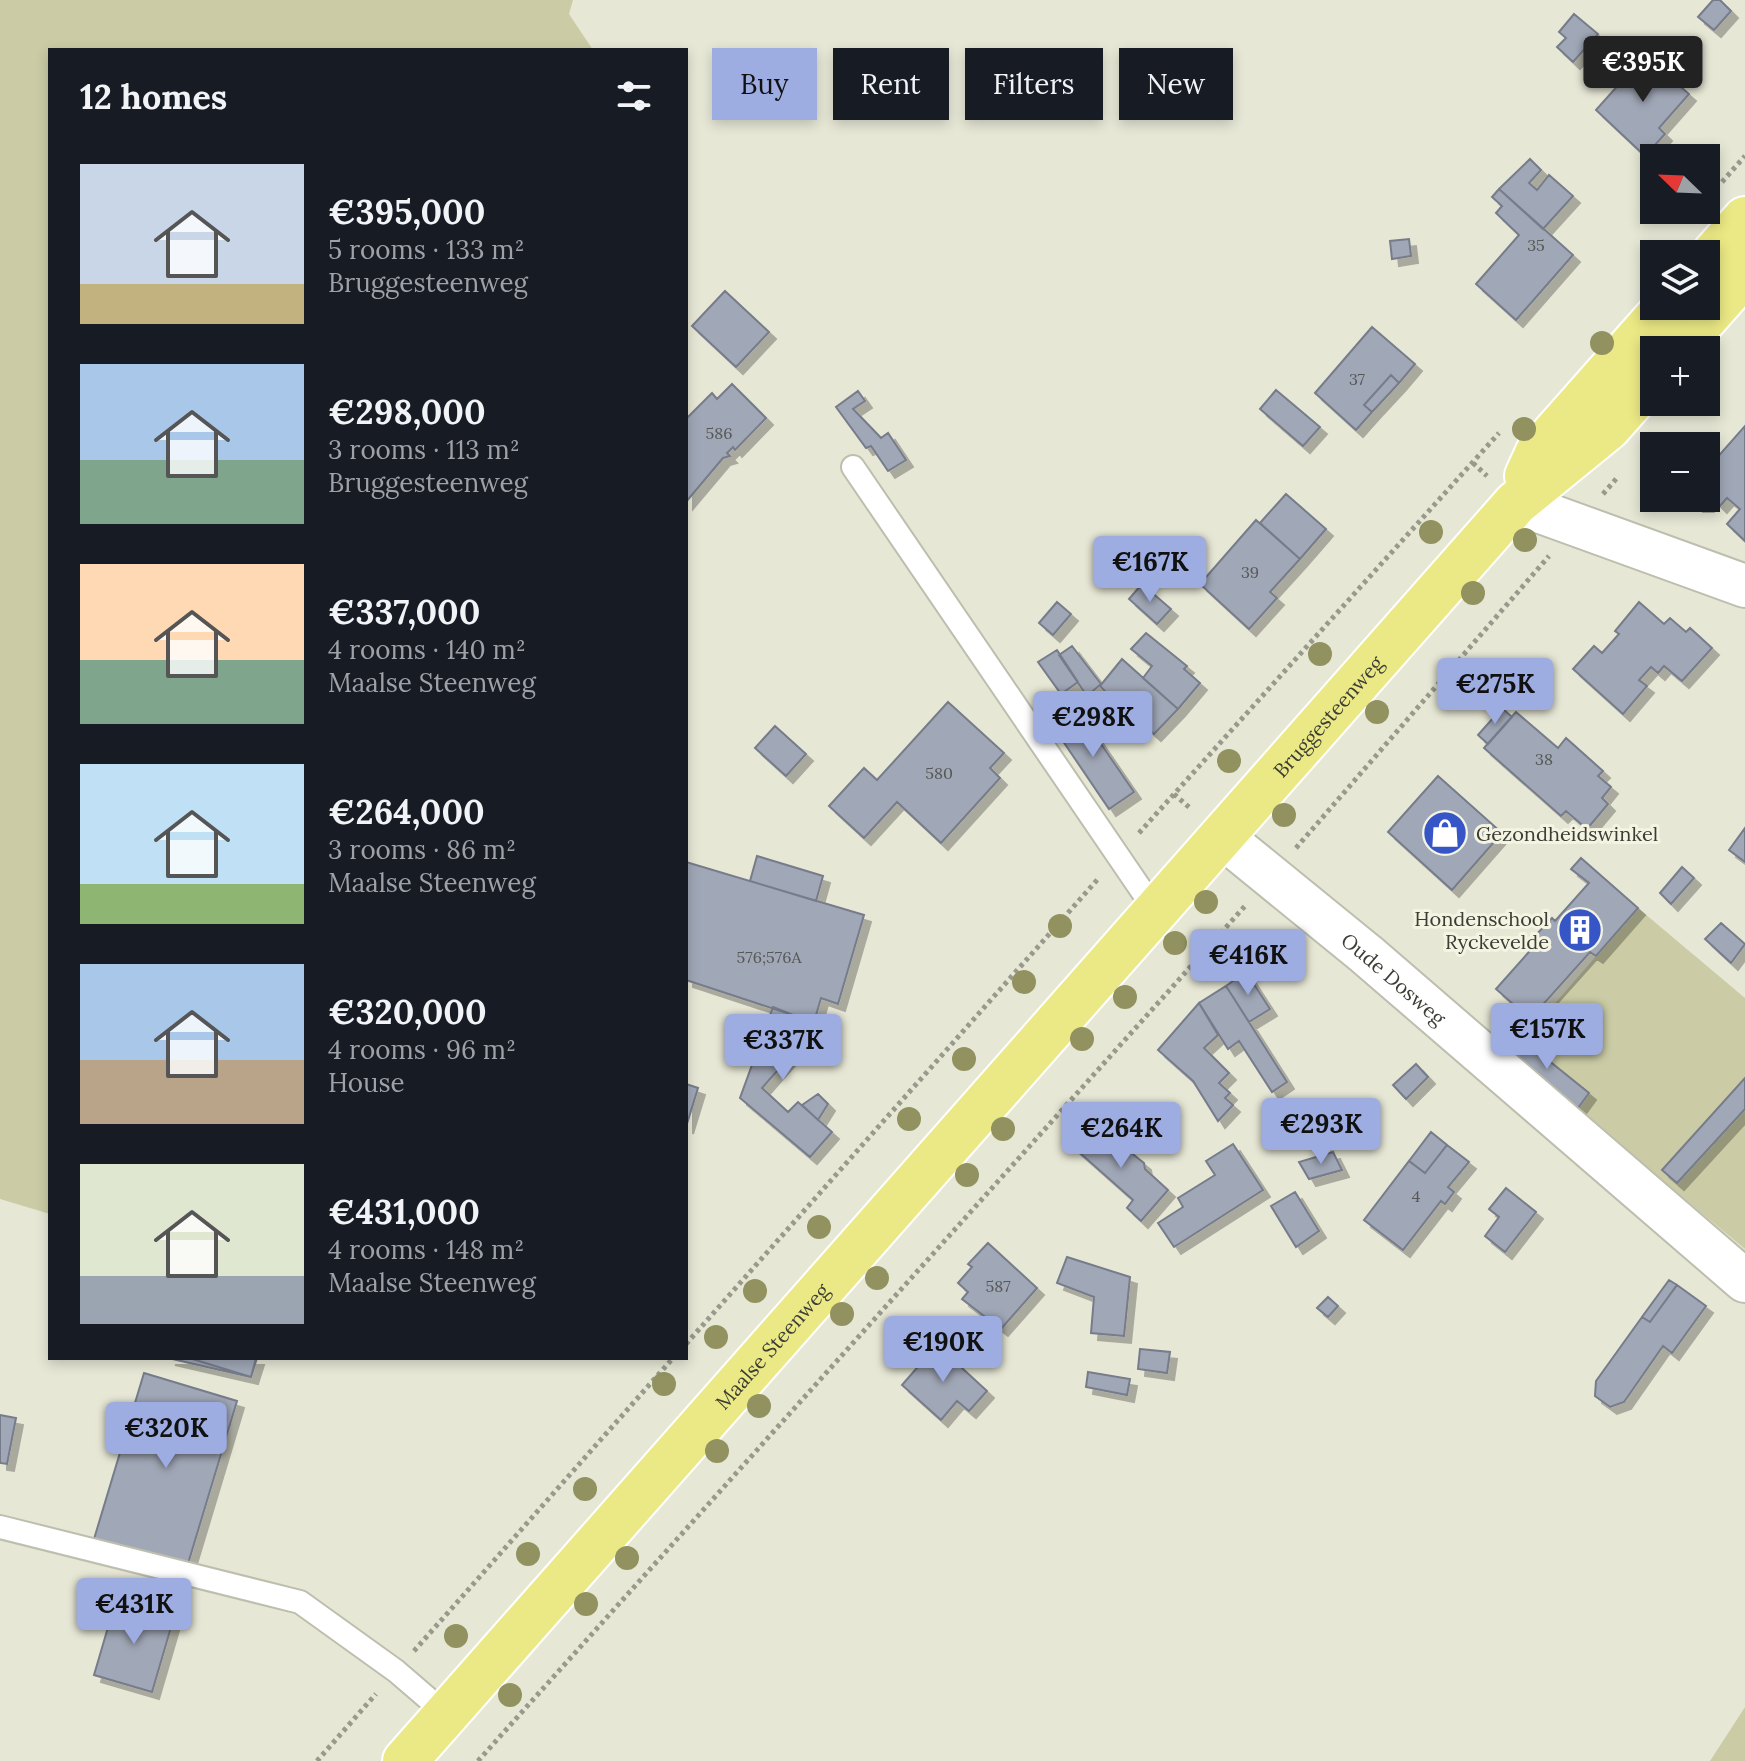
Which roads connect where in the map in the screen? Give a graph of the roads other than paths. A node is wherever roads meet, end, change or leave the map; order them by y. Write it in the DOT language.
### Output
graph roads {
  1 [pos="1730,204"];
  2 [pos="1715,240"];
  3 [pos="1745,273"];
  4 [pos="1655,320"];
  5 [pos="1689,336"];
  6 [pos="1640,392"];
  7 [pos="853,467"];
  8 [pos="1516,503"];
  9 [pos="1745,586"];
  10 [pos="1221,836"];
  11 [pos="1147,919"];
  12 [pos="1745,1281"];
  13 [pos="0,1527"];
  14 [pos="446,1714"];
  15 [pos="405,1761"];
  1 -- 2 [label="main road"];
  3 -- 5 [label="main road"];
  4 -- 8 [label="main road, Bruggesteenweg"];
  6 -- 8 [label="main road, Bruggesteenweg"];
  7 -- 11 [label="lane"];
  8 -- 9 [label="street"];
  8 -- 10 [label="main road, Bruggesteenweg"];
  10 -- 11 [label="main road, Bruggesteenweg"];
  10 -- 12 [label="street, Oude Dosweg"];
  11 -- 14 [label="main road, Maalse Steenweg"];
  13 -- 14 [label="lane"];
  14 -- 15 [label="main road, Maalse Steenweg"];
}
